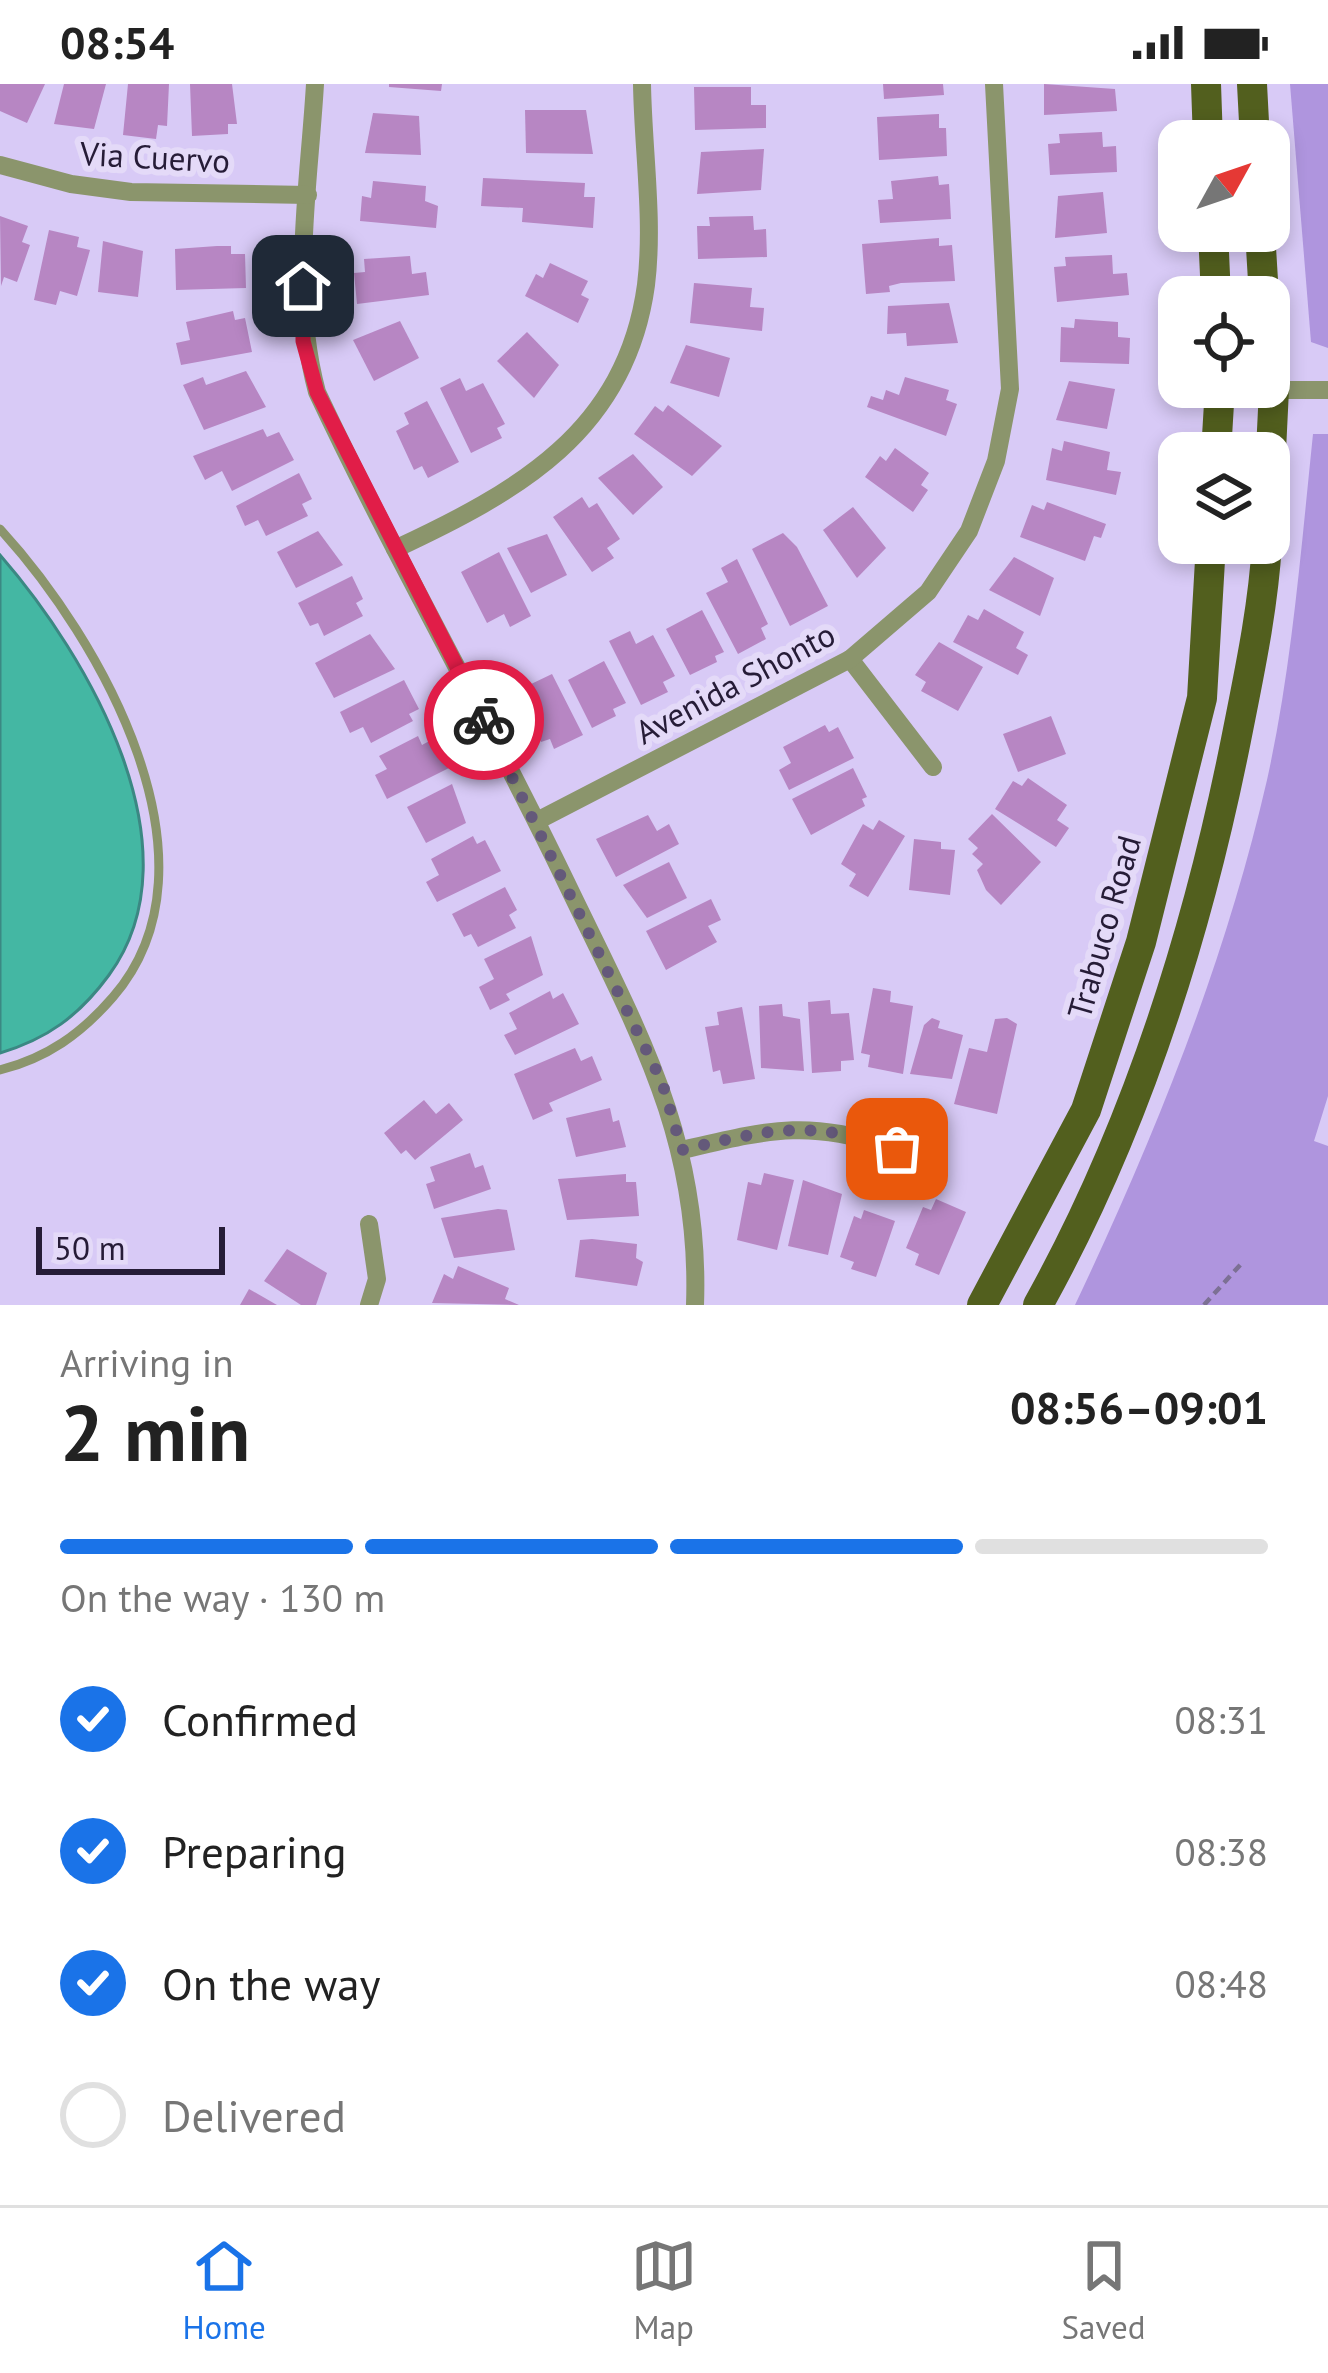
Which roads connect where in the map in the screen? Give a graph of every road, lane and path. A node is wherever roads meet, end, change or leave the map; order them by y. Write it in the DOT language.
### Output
graph roads {
  1 [pos="315,84"];
  2 [pos="642,84"];
  3 [pos="994,84"];
  4 [pos="1206,84"];
  5 [pos="1252,84"];
  6 [pos="1207,120"];
  7 [pos="1254,120"];
  8 [pos="0,165"];
  9 [pos="308,195"];
  10 [pos="1290,389"];
  11 [pos="1328,390"];
  12 [pos="0,529"];
  13 [pos="395,549"];
  14 [pos="1210,564"];
  15 [pos="1266,564"];
  16 [pos="850,659"];
  17 [pos="933,767"];
  18 [pos="537,821"];
  19 [pos="0,1070"];
  20 [pos="897,1149"];
  21 [pos="682,1150"];
  22 [pos="369,1224"];
  23 [pos="1241,1264"];
  24 [pos="370,1305"];
  25 [pos="698,1305"];
  26 [pos="982,1305"];
  27 [pos="1039,1305"];
  28 [pos="1204,1305"];
  1 -- 9 [label="street"];
  2 -- 13 [label="street"];
  3 -- 16 [label="street, Avenida Shonto"];
  4 -- 6 [label="main road"];
  5 -- 7 [label="main road"];
  8 -- 9 [label="street, Via Cuervo"];
  9 -- 13 [label="street"];
  10 -- 11 [label="street"];
  12 -- 19 [label="lane"];
  13 -- 18 [label="street"];
  14 -- 26 [label="main road, Trabuco Road"];
  15 -- 27 [label="main road"];
  16 -- 17 [label="street"];
  16 -- 18 [label="street, Avenida Shonto"];
  18 -- 21 [label="street"];
  20 -- 21 [label="street"];
  21 -- 25 [label="street"];
  22 -- 24 [label="street"];
  23 -- 28 [label="path"];
}
